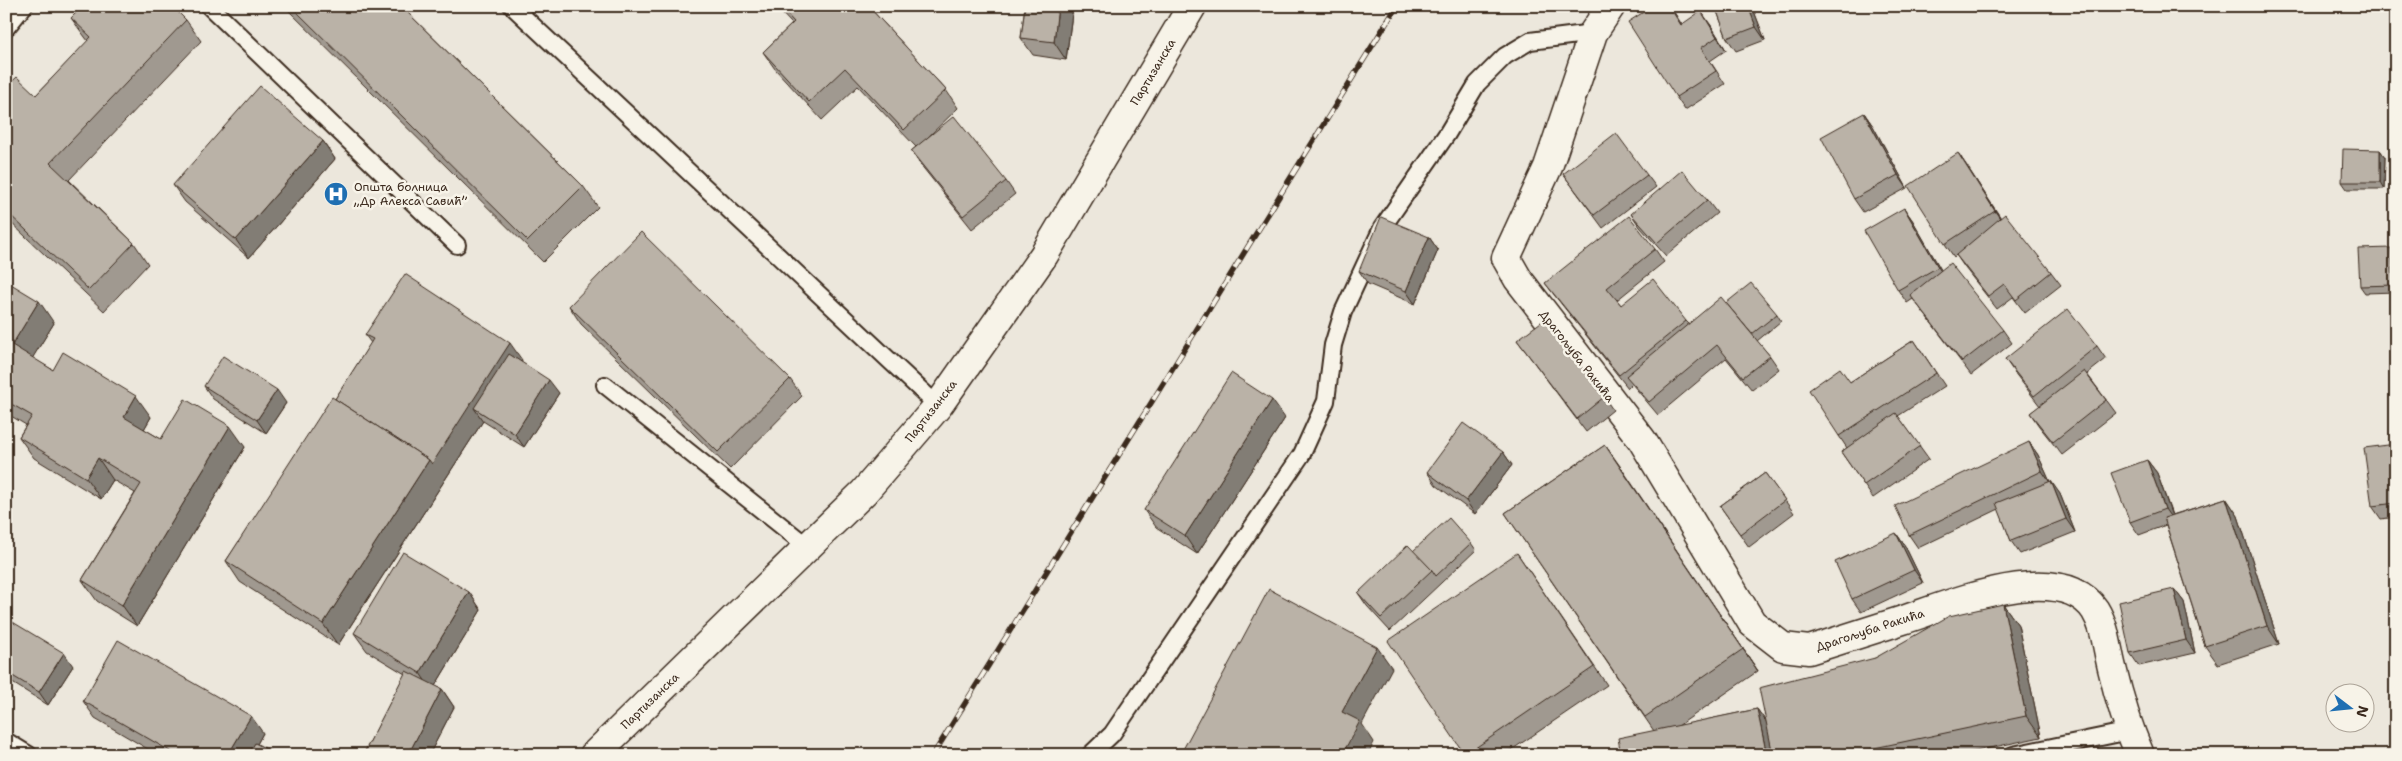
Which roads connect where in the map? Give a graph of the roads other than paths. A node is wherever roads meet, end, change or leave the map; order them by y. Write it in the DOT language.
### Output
graph roads {
  1 [pos="24,6"];
  2 [pos="209,6"];
  3 [pos="512,6"];
  4 [pos="1192,6"];
  5 [pos="1610,6"];
  6 [pos="6,28"];
  7 [pos="1593,33"];
  8 [pos="457,245"];
  9 [pos="605,385"];
  10 [pos="938,406"];
  11 [pos="808,547"];
  12 [pos="6,741"];
  13 [pos="2135,743"];
  14 [pos="29,755"];
  15 [pos="594,755"];
  16 [pos="1090,755"];
  17 [pos="2013,755"];
  1 -- 6 [label="lane"];
  2 -- 8 [label="lane"];
  3 -- 10 [label="lane"];
  4 -- 10 [label="street, Партизанска"];
  5 -- 7 [label="street"];
  7 -- 13 [label="street, Драгољуба Ракића"];
  7 -- 16 [label="lane"];
  9 -- 11 [label="lane"];
  10 -- 11 [label="street, Партизанска"];
  11 -- 15 [label="street, Партизанска"];
  12 -- 14 [label="lane"];
  13 -- 17 [label="lane"];
}
